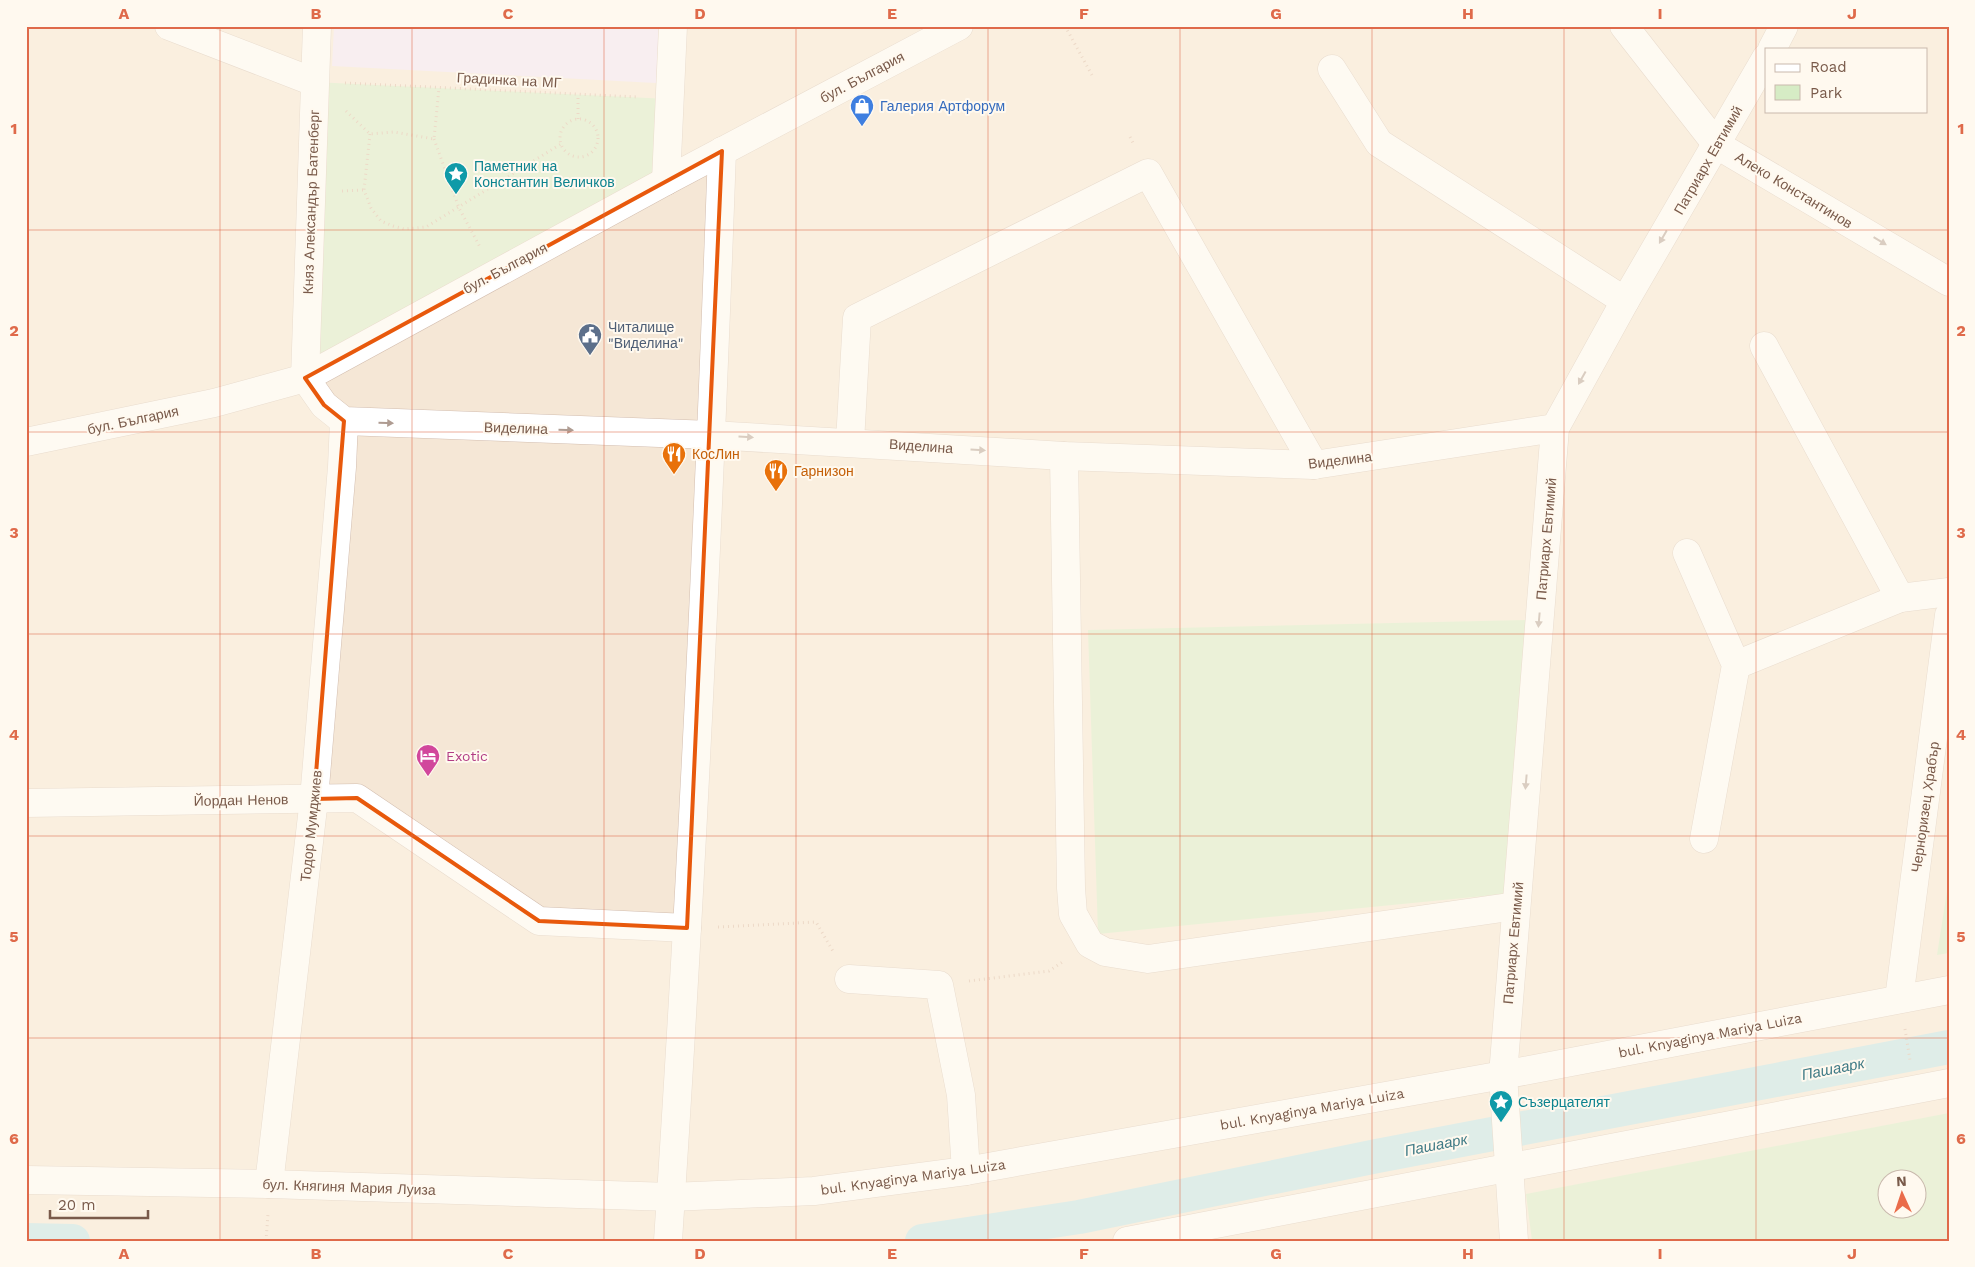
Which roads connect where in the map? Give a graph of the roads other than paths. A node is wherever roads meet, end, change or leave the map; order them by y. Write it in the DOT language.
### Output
graph roads {
  1 [pos="169,26"];
  2 [pos="317,26"];
  3 [pos="673,26"];
  4 [pos="959,26"];
  5 [pos="1624,26"];
  6 [pos="1784,26"];
  7 [pos="1773,48"];
  8 [pos="1765,60"];
  9 [pos="1332,69"];
  10 [pos="314,82"];
  11 [pos="1717,145"];
  12 [pos="722,151"];
  13 [pos="666,181"];
  14 [pos="1949,282"];
  15 [pos="1625,302"];
  16 [pos="1764,346"];
  17 [pos="305,378"];
  18 [pos="344,422"];
  19 [pos="1555,428"];
  20 [pos="712,435"];
  21 [pos="26,442"];
  22 [pos="850,442"];
  23 [pos="1064,456"];
  24 [pos="1314,465"];
  25 [pos="1687,553"];
  26 [pos="1949,592"];
  27 [pos="1900,598"];
  28 [pos="1949,615"];
  29 [pos="1736,665"];
  30 [pos="1945,684"];
  31 [pos="314,799"];
  32 [pos="26,803"];
  33 [pos="1704,839"];
  34 [pos="1516,906"];
  35 [pos="687,928"];
  36 [pos="849,979"];
  37 [pos="1949,990"];
  38 [pos="1899,999"];
  39 [pos="1502,1075"];
  40 [pos="1949,1083"];
  41 [pos="1509,1167"];
  42 [pos="966,1172"];
  43 [pos="26,1180"];
  44 [pos="269,1184"];
  45 [pos="671,1197"];
  46 [pos="668,1241"];
  47 [pos="1127,1241"];
  48 [pos="1514,1241"];
  1 -- 10 [label="street"];
  2 -- 10 [label="street, Княз Александър Батенберг"];
  3 -- 13 [label="street"];
  4 -- 12 [label="street, бул. България"];
  5 -- 11 [label="street, Алеко Константинов"];
  6 -- 7 [label="street"];
  8 -- 11 [label="street, Патриарх Евтимий"];
  9 -- 15 [label="street"];
  10 -- 17 [label="street, Княз Александър Батенберг"];
  11 -- 14 [label="street, Алеко Константинов, one-way"];
  11 -- 15 [label="street, Патриарх Евтимий, one-way"];
  12 -- 13 [label="street, бул. България"];
  12 -- 20 [label="street"];
  13 -- 17 [label="street, бул. България"];
  15 -- 19 [label="street, Патриарх Евтимий, one-way"];
  16 -- 27 [label="street"];
  17 -- 18 [label="street"];
  17 -- 21 [label="street, бул. България"];
  18 -- 20 [label="street, Виделина, one-way"];
  18 -- 31 [label="street, Тодор Мумджиев"];
  19 -- 24 [label="street, Виделина"];
  19 -- 34 [label="street, Патриарх Евтимий, one-way"];
  20 -- 22 [label="street, Виделина, one-way"];
  20 -- 35 [label="street"];
  22 -- 23 [label="street, Виделина, one-way"];
  22 -- 24 [label="street"];
  23 -- 24 [label="street, Виделина"];
  23 -- 34 [label="street"];
  25 -- 29 [label="street"];
  26 -- 27 [label="street"];
  27 -- 29 [label="street"];
  28 -- 30 [label="street, Черноризец Храбър"];
  29 -- 33 [label="street"];
  30 -- 38 [label="street, Черноризец Храбър"];
  31 -- 32 [label="street, Йордан Ненов"];
  31 -- 35 [label="street, Йордан Ненов"];
  31 -- 44 [label="street, Тодор Мумджиев"];
  34 -- 39 [label="street, Патриарх Евтимий"];
  35 -- 45 [label="street"];
  36 -- 42 [label="street"];
  37 -- 38 [label="street, bul. Knyaginya Mariya Luiza"];
  38 -- 39 [label="street, bul. Knyaginya Mariya Luiza"];
  39 -- 41 [label="street, Патриарх Евтимий"];
  39 -- 42 [label="street, bul. Knyaginya Mariya Luiza"];
  40 -- 41 [label="street"];
  41 -- 47 [label="street"];
  41 -- 48 [label="street, Патриарх Евтимий"];
  42 -- 45 [label="street, bul. Knyaginya Mariya Luiza"];
  43 -- 44 [label="street, бул. Княгиня Мария Луиза"];
  44 -- 45 [label="street, бул. Княгиня Мария Луиза"];
  45 -- 46 [label="street"];
}
